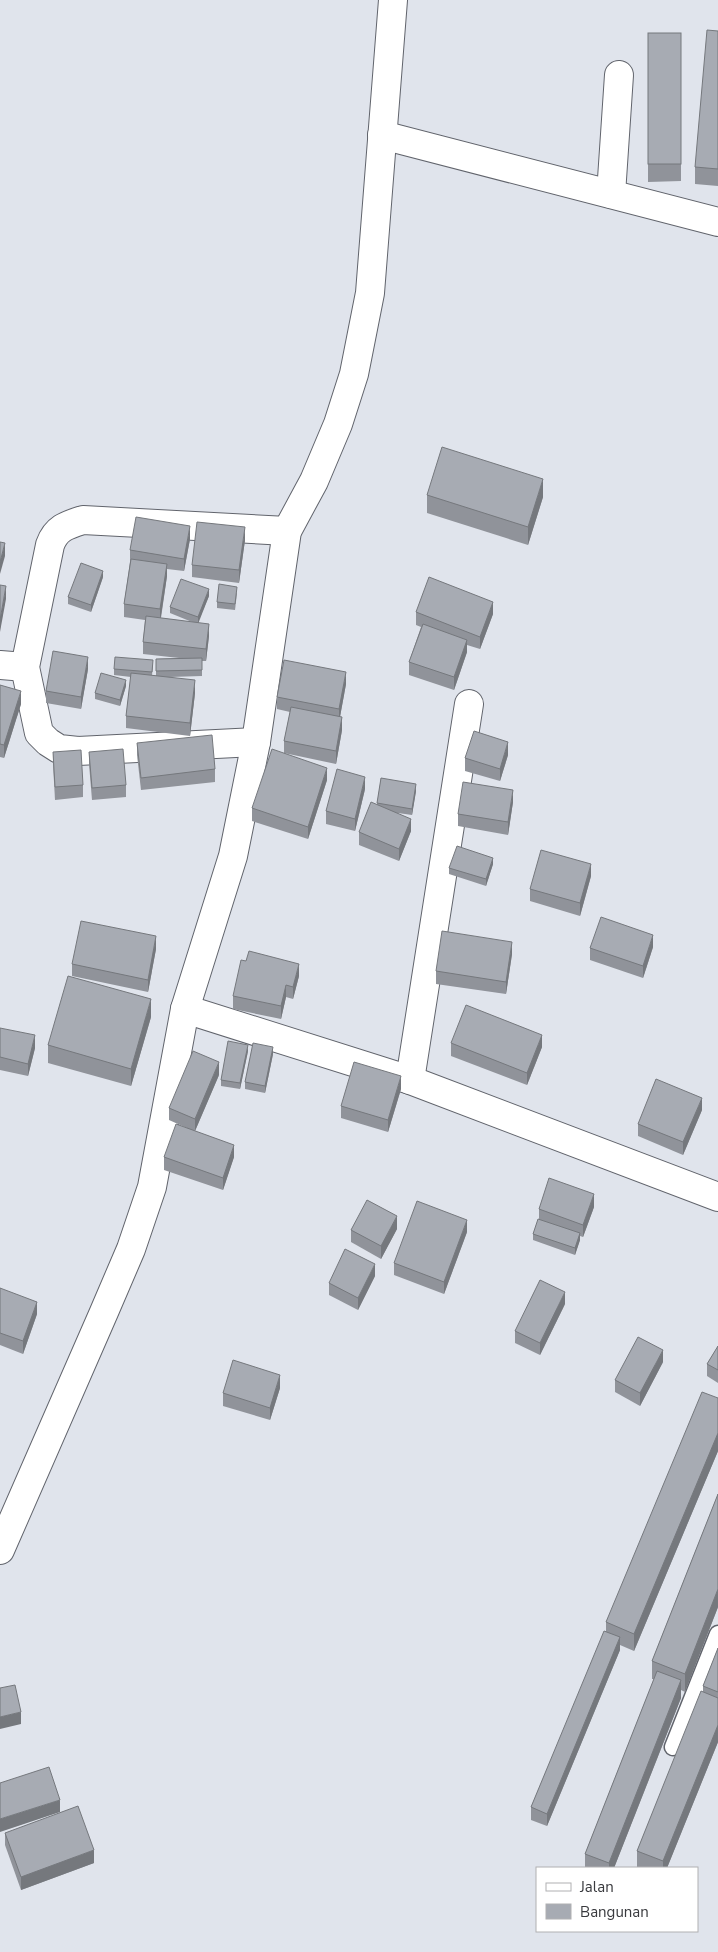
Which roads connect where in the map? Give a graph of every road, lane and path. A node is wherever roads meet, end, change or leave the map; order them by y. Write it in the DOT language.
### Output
graph roads {
  1 [pos="393,0"];
  2 [pos="619,75"];
  3 [pos="382,135"];
  4 [pos="611,194"];
  5 [pos="718,222"];
  6 [pos="287,531"];
  7 [pos="13,666"];
  8 [pos="469,704"];
  9 [pos="256,742"];
  10 [pos="185,1009"];
  11 [pos="410,1080"];
  12 [pos="718,1197"];
  13 [pos="0,1550"];
  14 [pos="718,1634"];
  15 [pos="673,1747"];
  1 -- 3 [label="street"];
  2 -- 4 [label="street"];
  3 -- 4 [label="street"];
  3 -- 6 [label="street"];
  4 -- 5 [label="street"];
  6 -- 7 [label="street"];
  6 -- 9 [label="street"];
  7 -- 9 [label="street"];
  8 -- 11 [label="street"];
  9 -- 10 [label="street"];
  10 -- 11 [label="street"];
  10 -- 13 [label="street"];
  11 -- 12 [label="street"];
  14 -- 15 [label="lane"];
}
